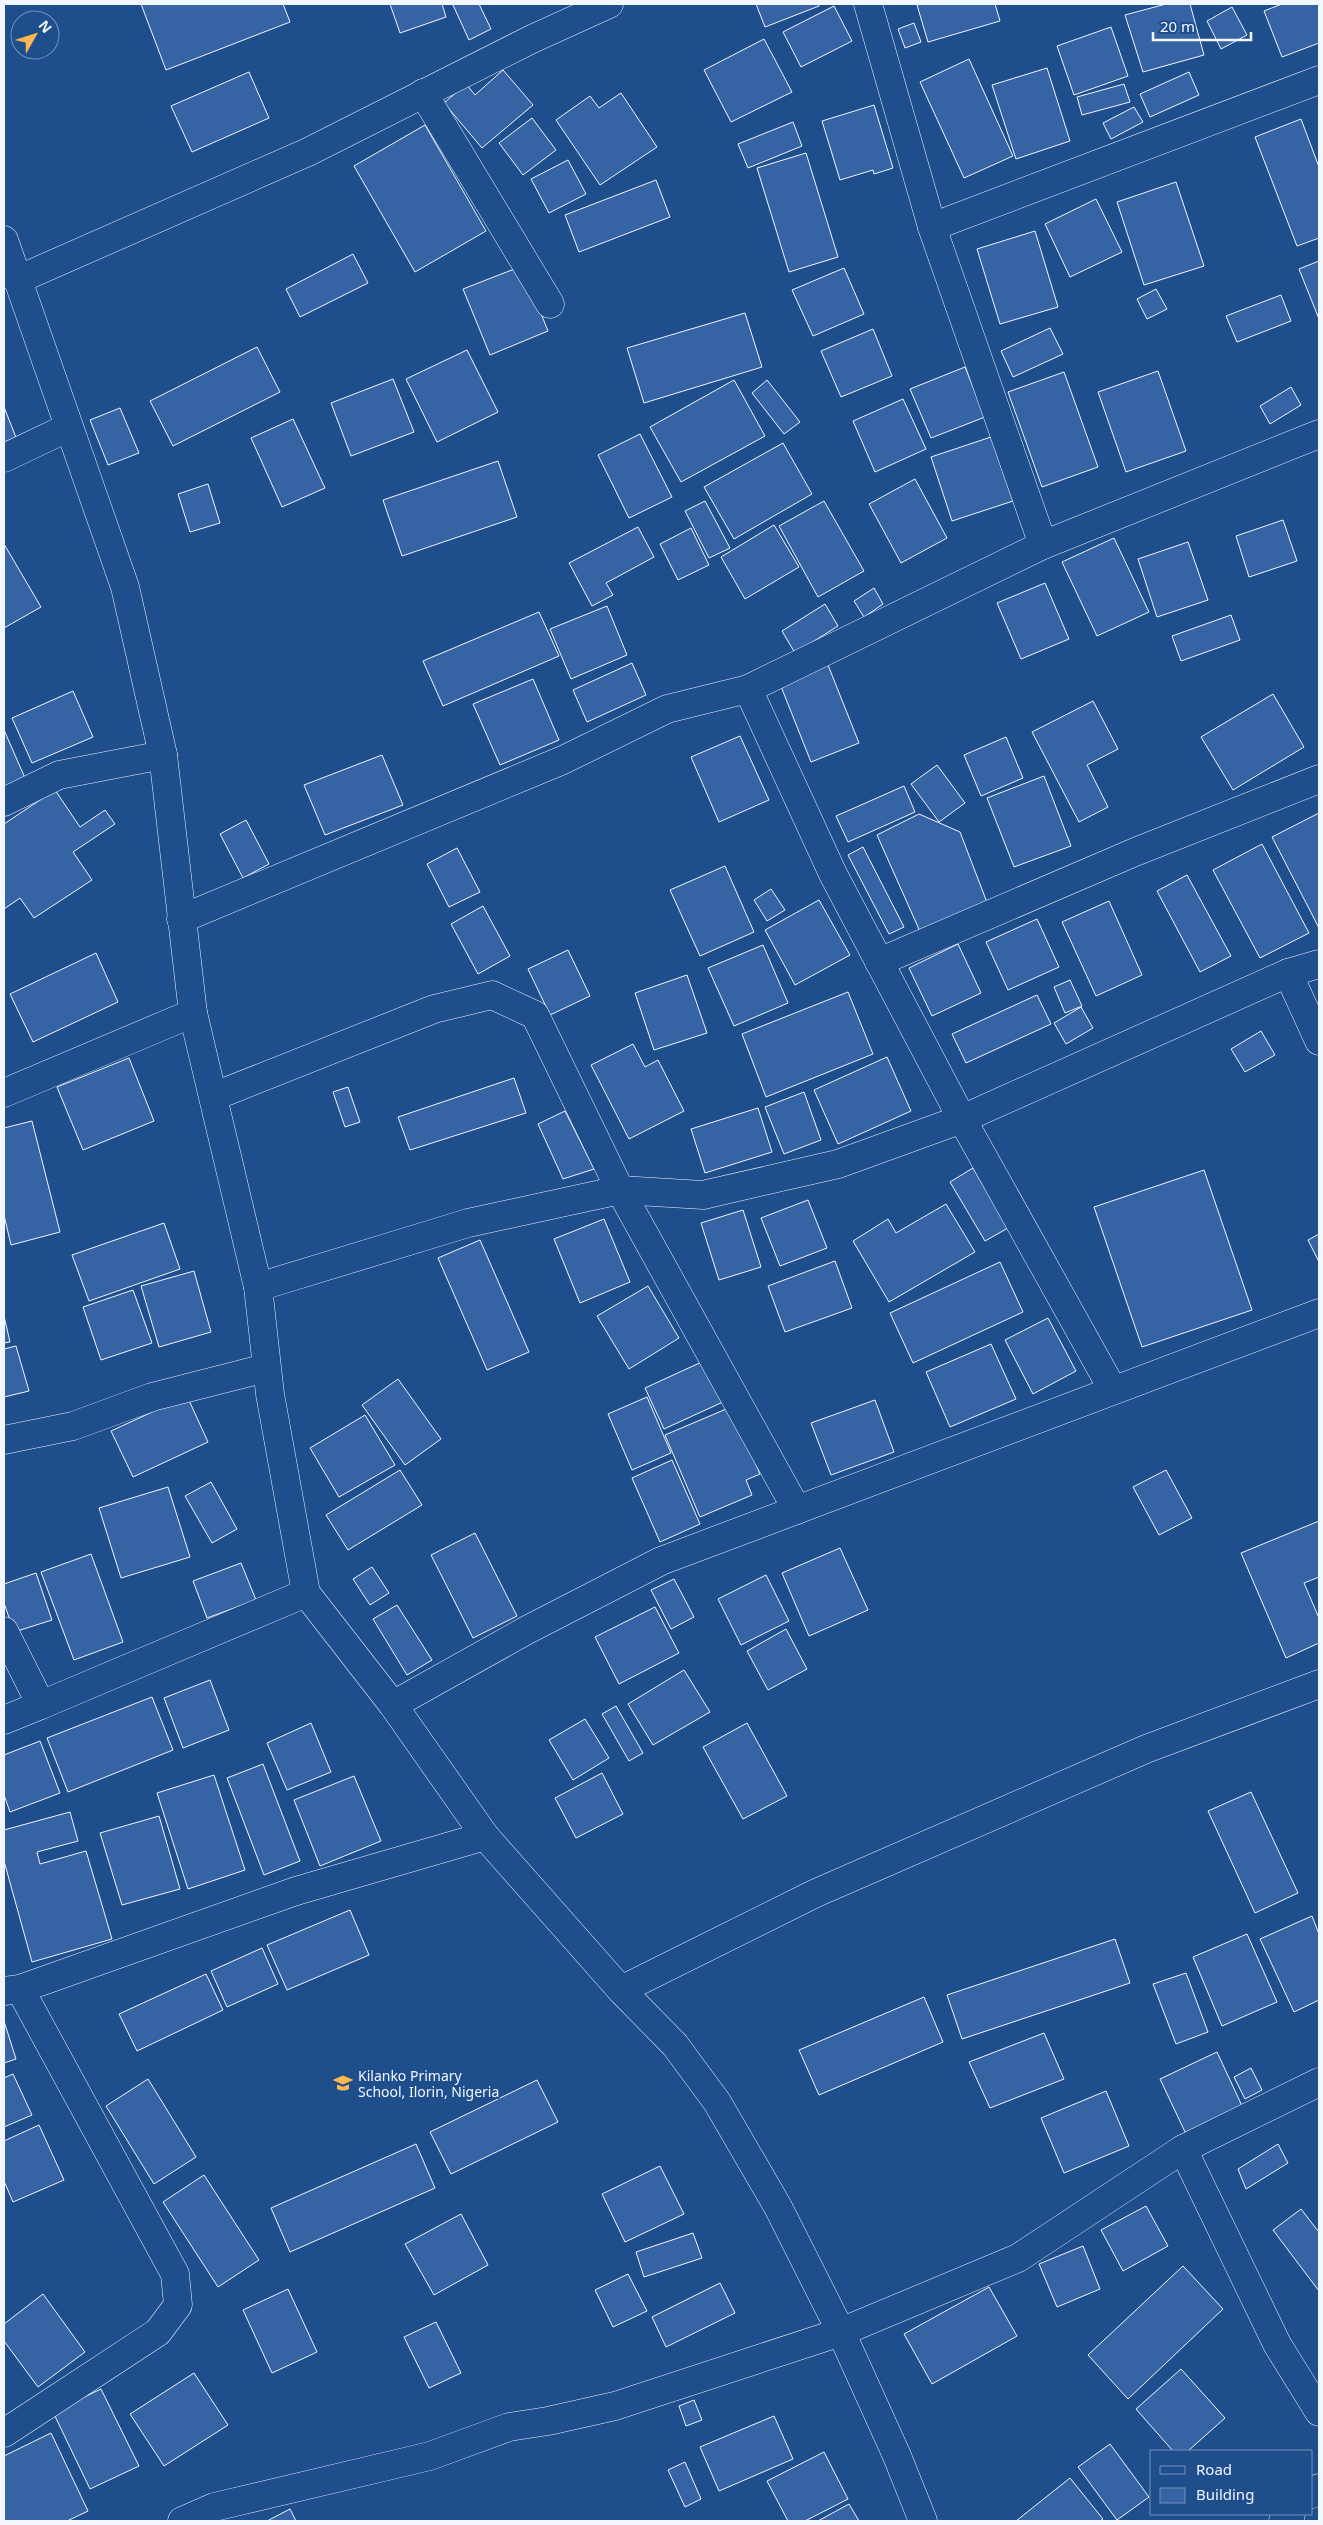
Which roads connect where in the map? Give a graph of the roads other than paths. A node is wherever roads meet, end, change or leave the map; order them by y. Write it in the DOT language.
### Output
graph roads {
  1 [pos="609,4"];
  2 [pos="868,4"];
  3 [pos="1319,80"];
  4 [pos="423,93"];
  5 [pos="932,227"];
  6 [pos="4,240"];
  7 [pos="17,280"];
  8 [pos="550,304"];
  9 [pos="69,428"];
  10 [pos="1319,434"];
  11 [pos="4,458"];
  12 [pos="1043,545"];
  13 [pos="748,689"];
  14 [pos="164,755"];
  15 [pos="1319,779"];
  16 [pos="4,802"];
  17 [pos="181,919"];
  18 [pos="879,962"];
  19 [pos="1319,964"];
  20 [pos="1288,974"];
  21 [pos="194,1013"];
  22 [pos="1319,1040"];
  23 [pos="4,1093"];
  24 [pos="215,1096"];
  25 [pos="962,1119"];
  26 [pos="620,1190"];
  27 [pos="258,1287"];
  28 [pos="1319,1313"];
  29 [pos="266,1368"];
  30 [pos="1113,1390"];
  31 [pos="4,1440"];
  32 [pos="797,1510"];
  33 [pos="306,1593"];
  34 [pos="4,1631"];
  35 [pos="1319,1684"];
  36 [pos="41,1705"];
  37 [pos="393,1705"];
  38 [pos="4,1720"];
  39 [pos="485,1836"];
  40 [pos="12,1990"];
  41 [pos="621,1990"];
  42 [pos="1319,2082"];
  43 [pos="1183,2149"];
  44 [pos="841,2332"];
  45 [pos="1319,2412"];
  46 [pos="4,2433"];
  47 [pos="182,2521"];
  48 [pos="923,2521"];
  1 -- 4 [label="street"];
  2 -- 5 [label="street"];
  3 -- 5 [label="street"];
  4 -- 7 [label="street"];
  4 -- 8 [label="street"];
  5 -- 12 [label="street"];
  6 -- 7 [label="street"];
  7 -- 9 [label="street"];
  9 -- 11 [label="street"];
  9 -- 14 [label="street"];
  10 -- 12 [label="street"];
  12 -- 13 [label="street"];
  13 -- 17 [label="street"];
  13 -- 18 [label="street"];
  14 -- 16 [label="street"];
  14 -- 17 [label="street"];
  15 -- 18 [label="street"];
  17 -- 21 [label="street"];
  18 -- 25 [label="street"];
  19 -- 20 [label="street"];
  20 -- 22 [label="street"];
  20 -- 25 [label="street"];
  21 -- 23 [label="street"];
  21 -- 24 [label="street"];
  24 -- 26 [label="street"];
  24 -- 27 [label="street"];
  25 -- 26 [label="street"];
  25 -- 30 [label="street"];
  26 -- 27 [label="street"];
  26 -- 32 [label="street"];
  27 -- 29 [label="street"];
  28 -- 30 [label="street"];
  29 -- 31 [label="street"];
  29 -- 33 [label="street"];
  30 -- 32 [label="street"];
  32 -- 37 [label="street"];
  33 -- 36 [label="street"];
  33 -- 37 [label="street"];
  34 -- 36 [label="street"];
  35 -- 41 [label="street"];
  36 -- 38 [label="street"];
  37 -- 39 [label="street"];
  39 -- 40 [label="street"];
  39 -- 41 [label="street"];
  40 -- 46 [label="street"];
  41 -- 44 [label="street"];
  42 -- 43 [label="street"];
  43 -- 44 [label="street"];
  43 -- 45 [label="street"];
  44 -- 47 [label="street"];
  44 -- 48 [label="street"];
}
